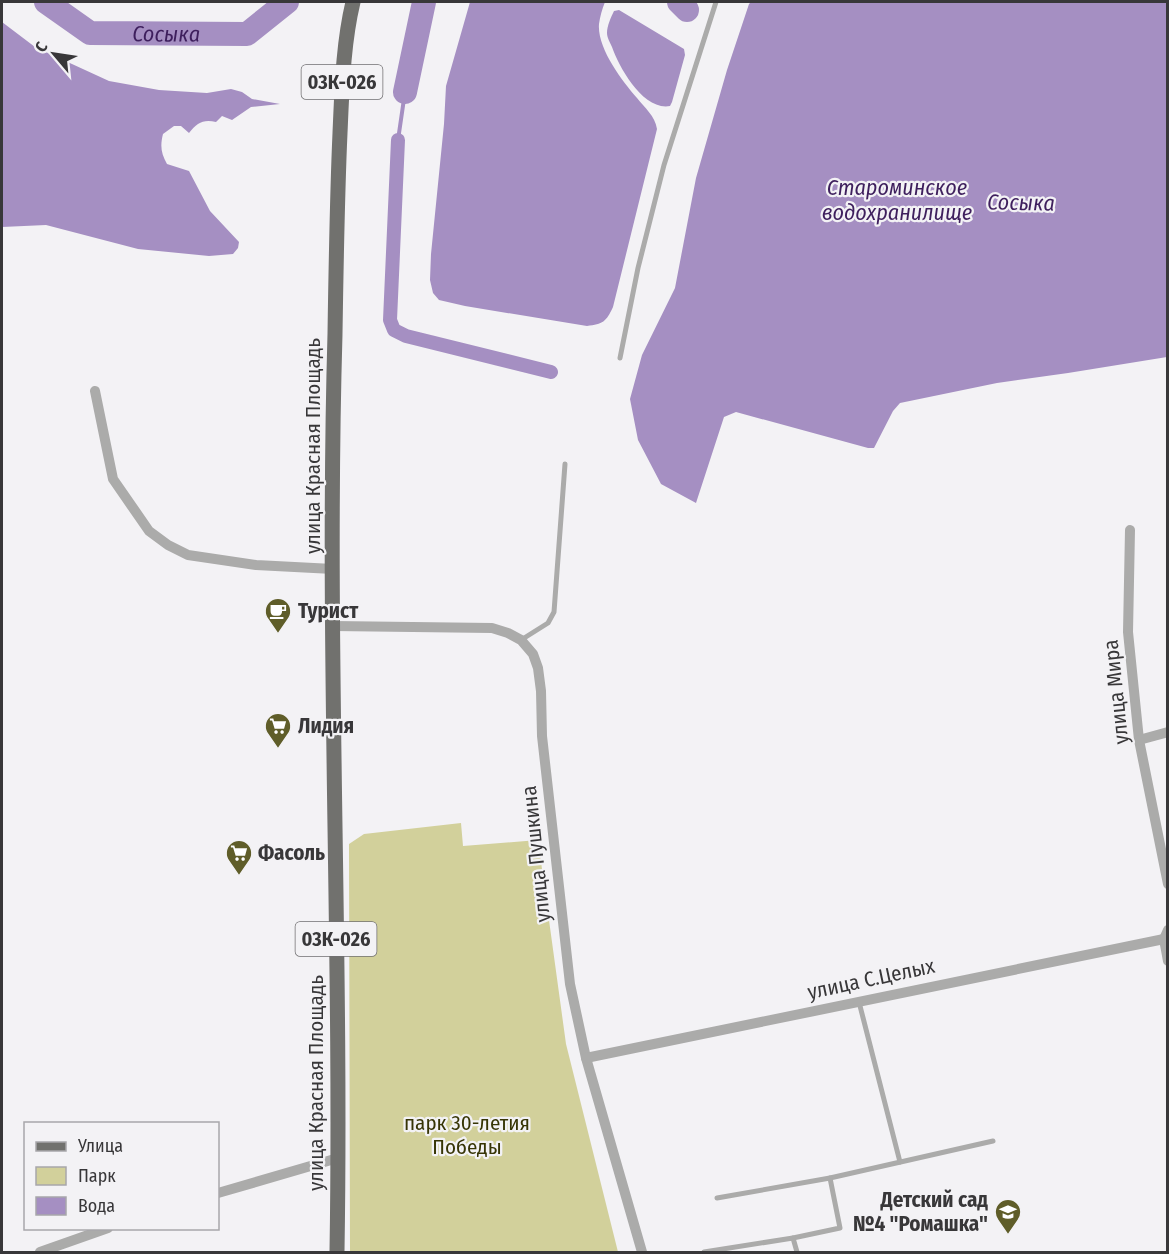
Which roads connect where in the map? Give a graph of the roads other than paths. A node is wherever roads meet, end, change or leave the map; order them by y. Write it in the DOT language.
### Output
graph roads {
  1 [pos="353,2"];
  2 [pos="716,2"];
  3 [pos="620,358"];
  4 [pos="95,391"];
  5 [pos="565,464"];
  6 [pos="1130,530"];
  7 [pos="333,569"];
  8 [pos="333,626"];
  9 [pos="521,640"];
  10 [pos="1167,732"];
  11 [pos="1139,740"];
  12 [pos="1167,884"];
  13 [pos="1166,934"];
  14 [pos="1167,961"];
  15 [pos="859,1002"];
  16 [pos="586,1058"];
  17 [pos="993,1141"];
  18 [pos="338,1158"];
  19 [pos="900,1162"];
  20 [pos="830,1178"];
  21 [pos="219,1193"];
  22 [pos="717,1198"];
  23 [pos="102,1230"];
  24 [pos="793,1238"];
  25 [pos="40,1252"];
  26 [pos="337,1252"];
  27 [pos="642,1252"];
  28 [pos="704,1252"];
  29 [pos="796,1252"];
  1 -- 7 [label="main road, улица Красная Площадь / 03К-026"];
  2 -- 3 [label="lane"];
  4 -- 7 [label="street, улица Красная Площадь"];
  5 -- 9 [label="lane"];
  6 -- 11 [label="street, улица Мира"];
  7 -- 8 [label="main road, улица Красная Площадь / 03К-026"];
  8 -- 9 [label="street"];
  8 -- 18 [label="main road, улица Красная Площадь / 03К-026"];
  9 -- 16 [label="street, улица Пушкина"];
  10 -- 11 [label="street"];
  11 -- 12 [label="street, улица Мира"];
  13 -- 14 [label="street"];
  13 -- 15 [label="street, улица С.Целых"];
  15 -- 16 [label="street, улица С.Целых"];
  15 -- 19 [label="lane"];
  16 -- 27 [label="street, улица Пушкина"];
  17 -- 19 [label="lane"];
  18 -- 21 [label="street"];
  18 -- 26 [label="main road, улица Красная Площадь / 03К-026"];
  19 -- 20 [label="lane"];
  20 -- 22 [label="lane"];
  20 -- 24 [label="lane"];
  23 -- 25 [label="street"];
  24 -- 28 [label="lane"];
  24 -- 29 [label="lane"];
}
